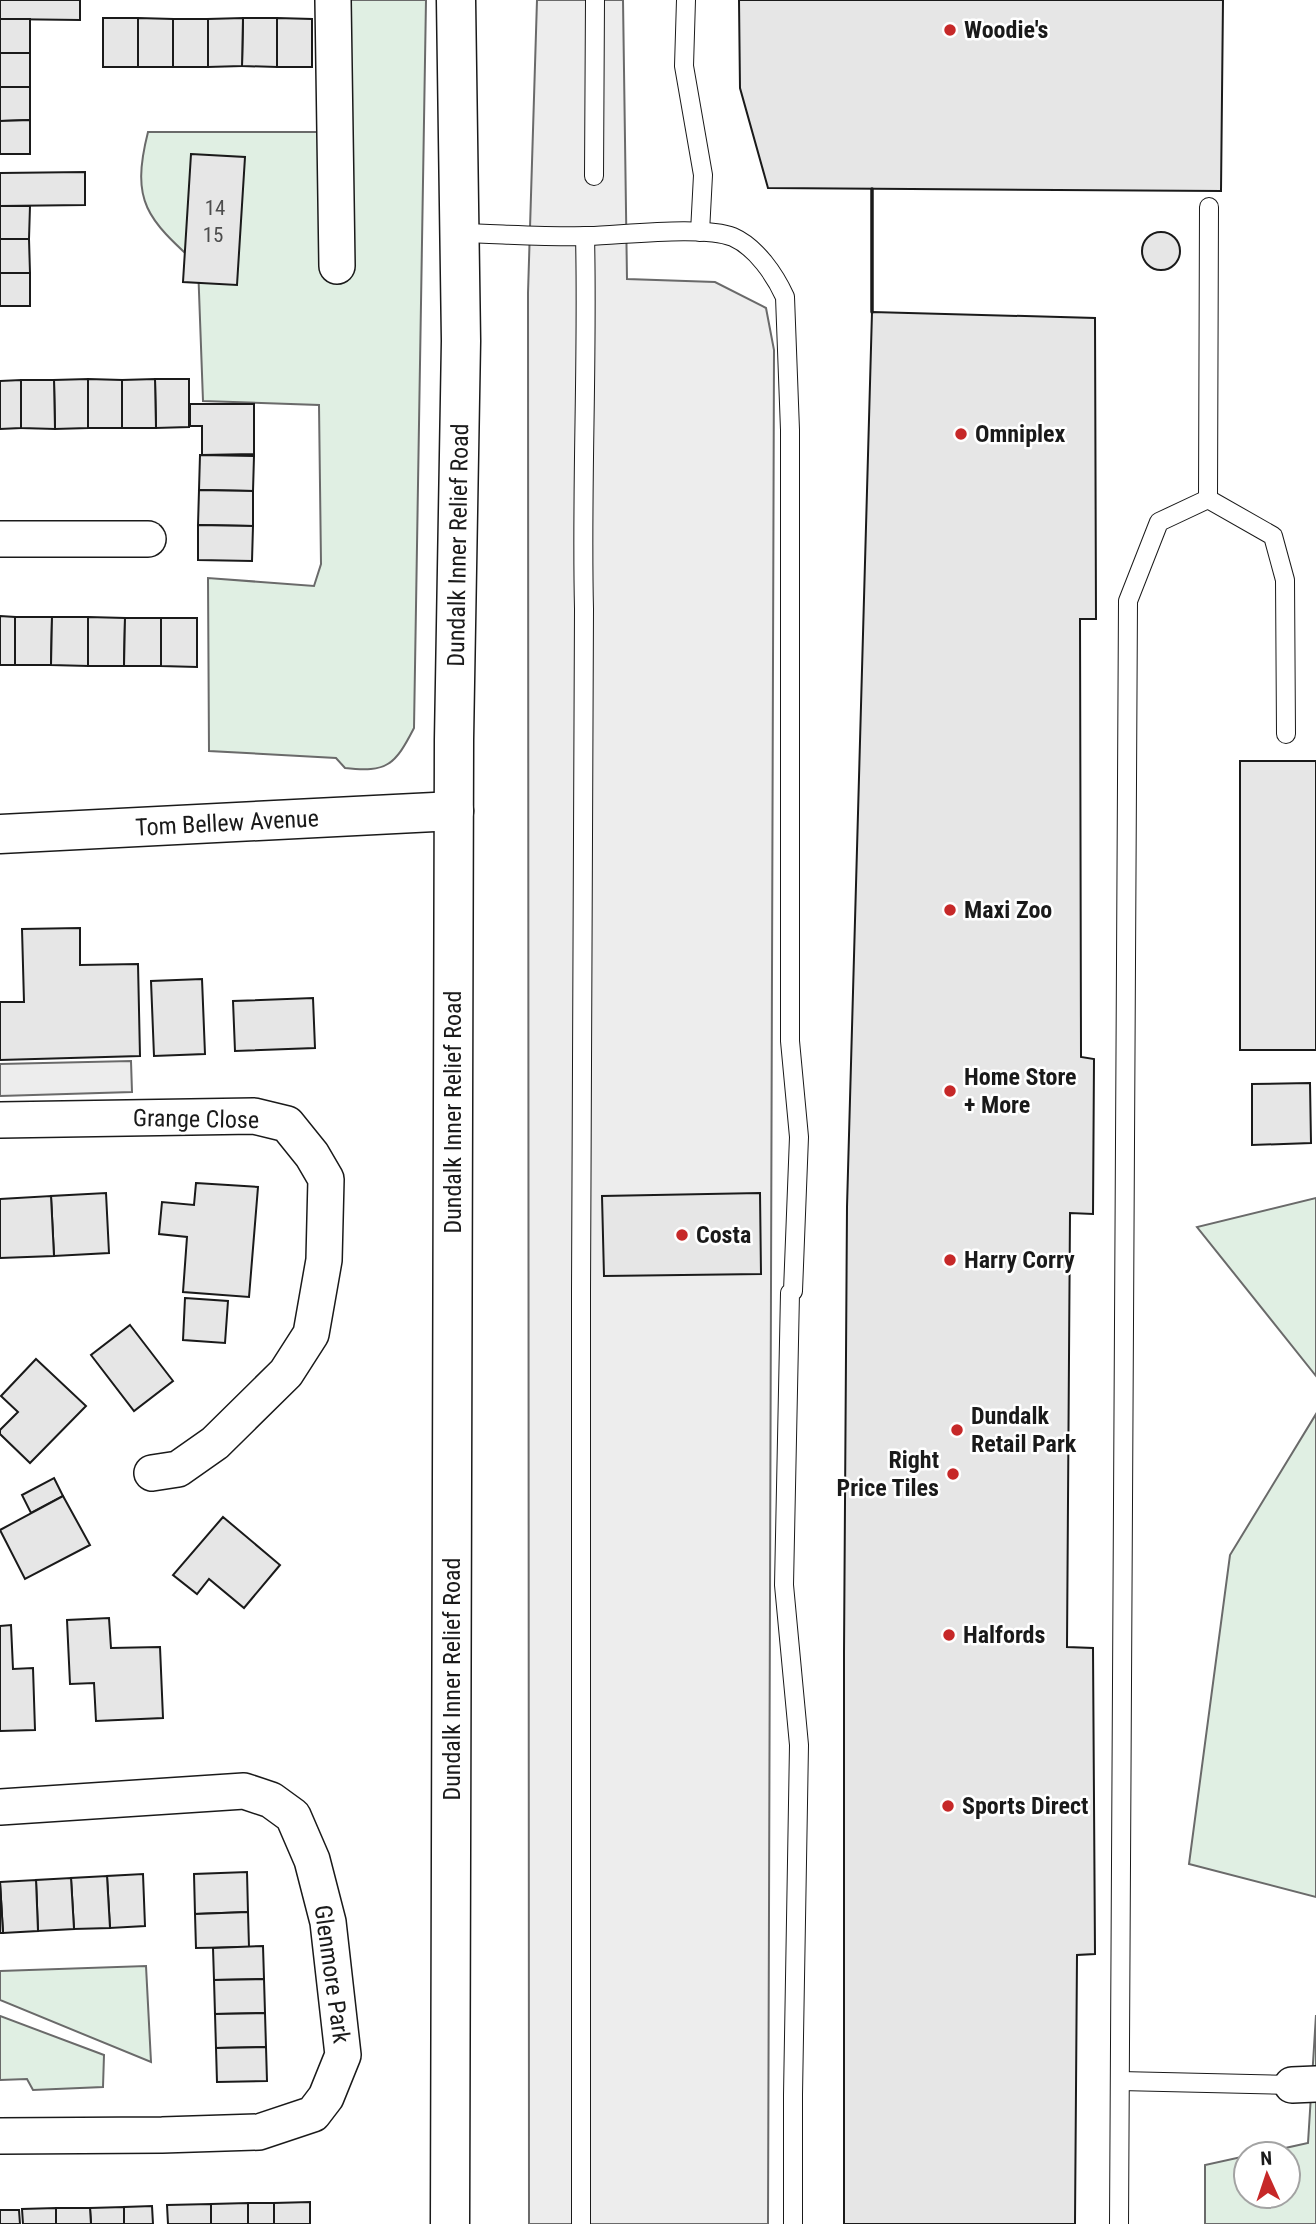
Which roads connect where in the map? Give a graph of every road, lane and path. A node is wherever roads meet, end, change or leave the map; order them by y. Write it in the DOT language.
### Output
graph roads {
  1 [pos="333,0"];
  2 [pos="456,0"];
  3 [pos="595,0"];
  4 [pos="685,0"];
  5 [pos="594,176"];
  6 [pos="1209,207"];
  7 [pos="700,232"];
  8 [pos="460,233"];
  9 [pos="585,236"];
  10 [pos="337,266"];
  11 [pos="1208,499"];
  12 [pos="0,539"];
  13 [pos="148,539"];
  14 [pos="1286,734"];
  15 [pos="454,811"];
  16 [pos="0,834"];
  17 [pos="0,1120"];
  18 [pos="152,1473"];
  19 [pos="0,1807"];
  20 [pos="1120,2081"];
  21 [pos="1304,2085"];
  22 [pos="0,2136"];
  23 [pos="450,2224"];
  24 [pos="581,2224"];
  25 [pos="793,2224"];
  26 [pos="1119,2224"];
  1 -- 10 [label="street"];
  2 -- 8 [label="main road, Dundalk Inner Relief Road"];
  3 -- 5 [label="lane"];
  4 -- 7 [label="lane"];
  6 -- 11 [label="lane"];
  7 -- 9 [label="lane"];
  7 -- 25 [label="lane"];
  8 -- 9 [label="lane"];
  8 -- 15 [label="main road, Dundalk Inner Relief Road"];
  9 -- 24 [label="lane"];
  11 -- 14 [label="lane"];
  11 -- 20 [label="lane"];
  12 -- 13 [label="street"];
  15 -- 16 [label="main road, Tom Bellew Avenue"];
  15 -- 23 [label="main road, Dundalk Inner Relief Road"];
  17 -- 18 [label="street, Grange Close"];
  19 -- 22 [label="street, Glenmore Park"];
  20 -- 21 [label="lane"];
  20 -- 26 [label="lane"];
}
